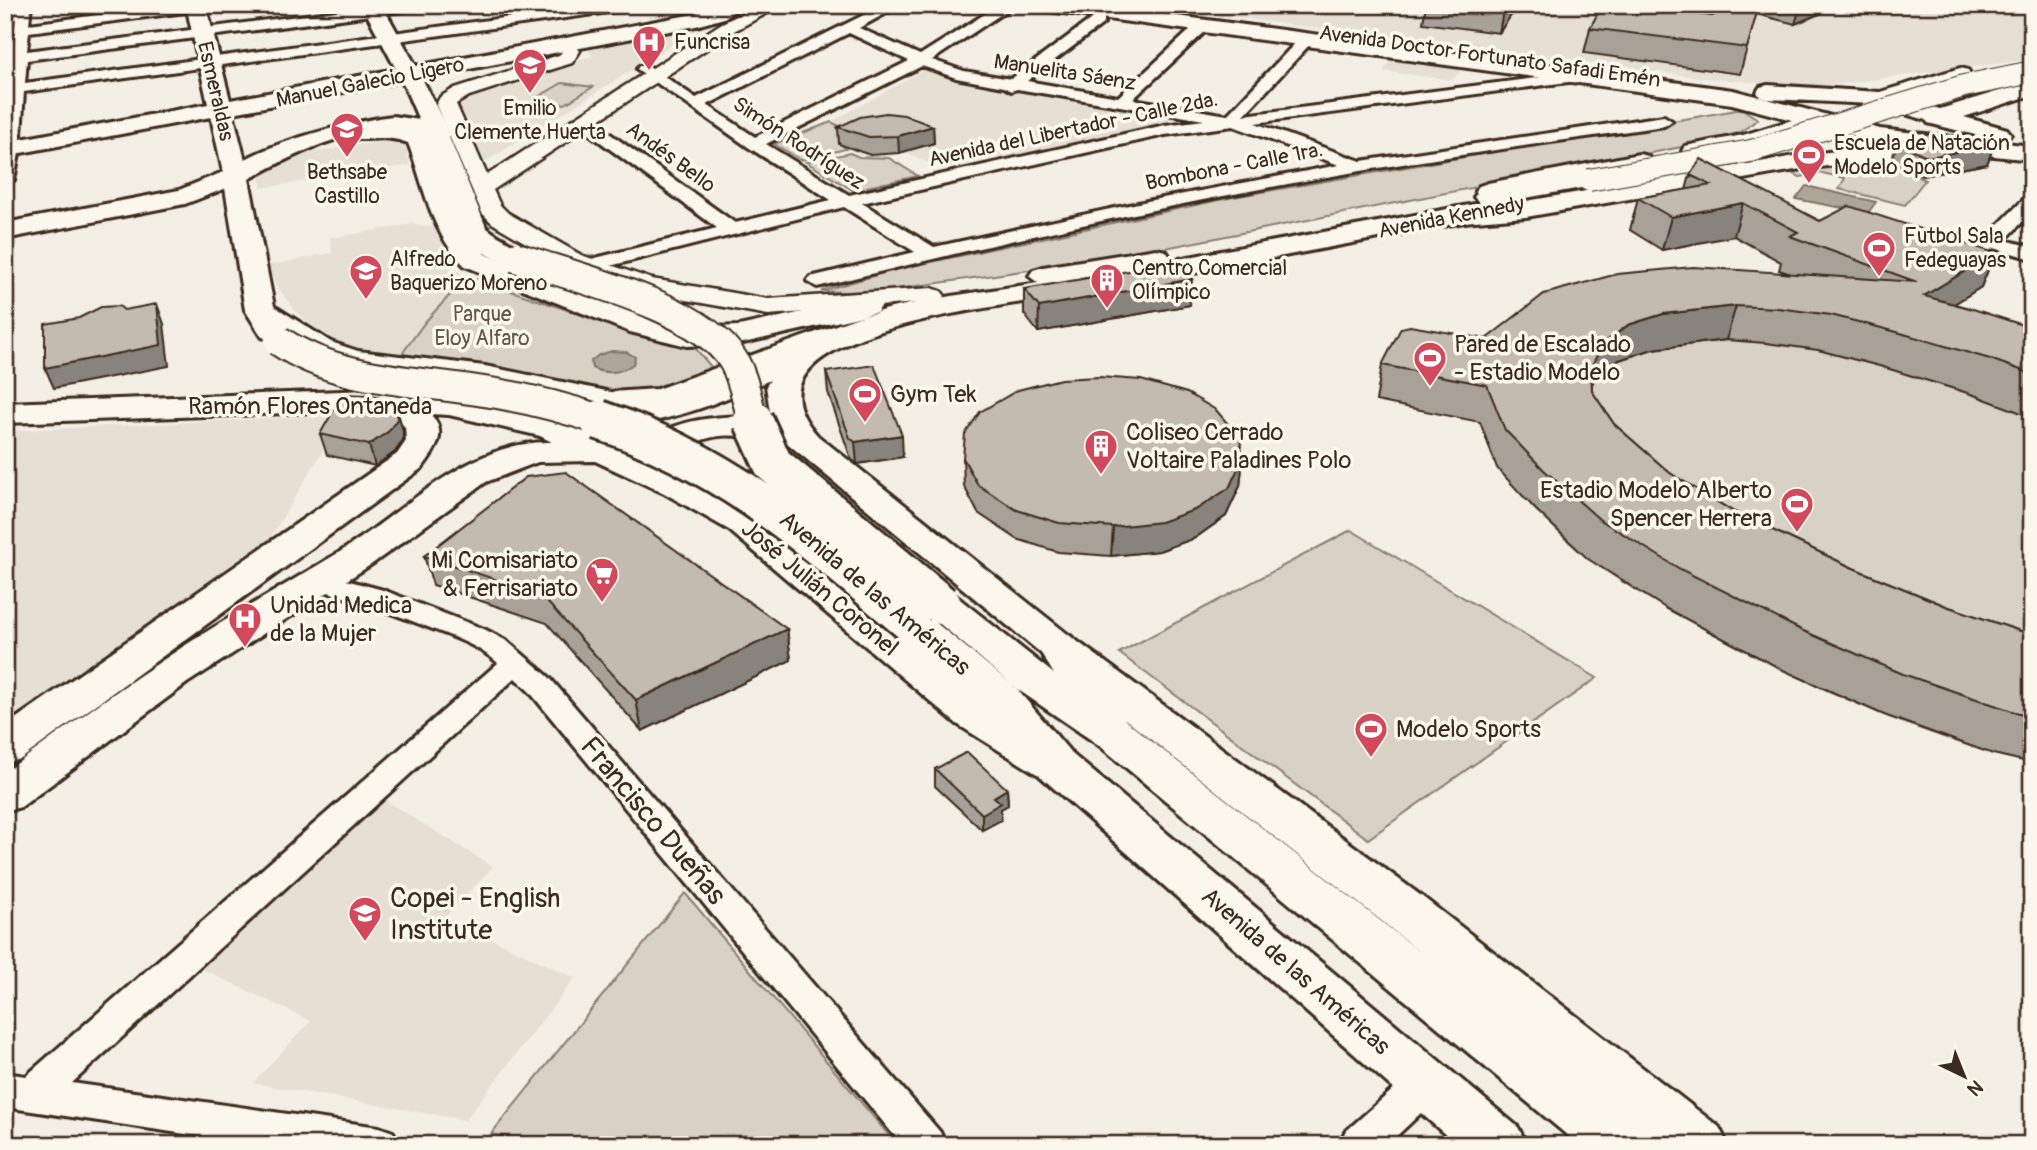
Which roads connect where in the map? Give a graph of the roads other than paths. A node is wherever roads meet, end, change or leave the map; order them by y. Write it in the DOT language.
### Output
graph roads {
  1 [pos="24,5"];
  2 [pos="417,5"];
  3 [pos="530,5"];
  4 [pos="631,5"];
  5 [pos="733,5"];
  6 [pos="774,5"];
  7 [pos="895,5"];
  8 [pos="1009,5"];
  9 [pos="1049,5"];
  10 [pos="200,6"];
  11 [pos="374,8"];
  12 [pos="1099,13"];
  13 [pos="676,24"];
  14 [pos="1204,25"];
  15 [pos="22,28"];
  16 [pos="850,29"];
  17 [pos="5,31"];
  18 [pos="553,31"];
  19 [pos="202,33"];
  20 [pos="388,37"];
  21 [pos="1307,39"];
  22 [pos="13,57"];
  23 [pos="921,61"];
  24 [pos="209,62"];
  25 [pos="2032,64"];
  26 [pos="649,72"];
  27 [pos="2032,72"];
  28 [pos="410,75"];
  29 [pos="1960,75"];
  30 [pos="1576,77"];
  31 [pos="2032,80"];
  32 [pos="1925,85"];
  33 [pos="1011,86"];
  34 [pos="2032,88"];
  35 [pos="11,89"];
  36 [pos="1817,93"];
  37 [pos="1731,94"];
  38 [pos="1881,99"];
  39 [pos="1121,102"];
  40 [pos="1980,102"];
  41 [pos="696,104"];
  42 [pos="219,110"];
  43 [pos="1943,116"];
  44 [pos="1231,120"];
  45 [pos="1815,120"];
  46 [pos="582,121"];
  47 [pos="1664,121"];
  48 [pos="1769,135"];
  49 [pos="1879,136"];
  50 [pos="326,137"];
  51 [pos="440,140"];
  52 [pos="2032,142"];
  53 [pos="1994,143"];
  54 [pos="754,144"];
  55 [pos="1719,147"];
  56 [pos="9,149"];
  57 [pos="2032,153"];
  58 [pos="1812,159"];
  59 [pos="1359,166"];
  60 [pos="236,176"];
  61 [pos="5,180"];
  62 [pos="478,180"];
  63 [pos="1596,185"];
  64 [pos="847,201"];
  65 [pos="2032,201"];
  66 [pos="1454,209"];
  67 [pos="469,216"];
  68 [pos="732,230"];
  69 [pos="5,231"];
  70 [pos="1992,242"];
  71 [pos="930,253"];
  72 [pos="2032,253"];
  73 [pos="1954,264"];
  74 [pos="586,266"];
  75 [pos="817,281"];
  76 [pos="932,296"];
  77 [pos="260,310"];
  78 [pos="850,330"];
  79 [pos="369,400"];
  80 [pos="5,413"];
  81 [pos="521,420"];
  82 [pos="806,443"];
  83 [pos="607,454"];
  84 [pos="677,485"];
  85 [pos="320,581"];
  86 [pos="926,613"];
  87 [pos="1056,645"];
  88 [pos="516,662"];
  89 [pos="1116,735"];
  90 [pos="5,748"];
  91 [pos="1056,765"];
  92 [pos="5,795"];
  93 [pos="1541,1049"];
  94 [pos="1427,1083"];
  95 [pos="19,1092"];
  96 [pos="356,1143"];
  97 [pos="926,1145"];
  98 [pos="1359,1145"];
  99 [pos="1498,1145"];
  100 [pos="1622,1145"];
  101 [pos="1699,1145"];
  1 -- 15 [label="street"];
  2 -- 11 [label="street"];
  3 -- 18 [label="street"];
  4 -- 18 [label="street"];
  5 -- 13 [label="main road, Manuel Galecio Ligero"];
  6 -- 26 [label="street"];
  7 -- 16 [label="street"];
  8 -- 23 [label="street"];
  9 -- 14 [label="main road, Avenida Doctor Fortunato Safadi Emén"];
  10 -- 15 [label="street"];
  10 -- 19 [label="main road, Esmeraldas"];
  11 -- 19 [label="street"];
  11 -- 20 [label="main road, Avenida de las Américas"];
  12 -- 33 [label="street"];
  12 -- 37 [label="main road, Avenida Doctor Fortunato Safadi Emén"];
  13 -- 18 [label="main road, Manuel Galecio Ligero"];
  13 -- 26 [label="street"];
  14 -- 21 [label="main road, Avenida Doctor Fortunato Safadi Emén"];
  14 -- 39 [label="street"];
  15 -- 17 [label="street"];
  15 -- 22 [label="street"];
  16 -- 23 [label="street, Manuelita Sáenz"];
  16 -- 41 [label="street"];
  18 -- 20 [label="street"];
  18 -- 28 [label="main road, Manuel Galecio Ligero"];
  18 -- 62 [label="street"];
  19 -- 22 [label="street"];
  19 -- 24 [label="main road, Esmeraldas"];
  20 -- 24 [label="street"];
  20 -- 28 [label="main road, Avenida de las Américas"];
  21 -- 30 [label="main road, Avenida Doctor Fortunato Safadi Emén"];
  21 -- 44 [label="street"];
  22 -- 35 [label="street"];
  23 -- 33 [label="street, Manuelita Sáenz"];
  23 -- 54 [label="street"];
  24 -- 35 [label="street"];
  24 -- 42 [label="main road, Esmeraldas"];
  25 -- 29 [label="main road"];
  26 -- 41 [label="street, Simón Rodríguez"];
  26 -- 46 [label="street"];
  26 -- 62 [label="street"];
  27 -- 63 [label="main road, Avenida Kennedy, bridge"];
  28 -- 42 [label="main road, Manuel Galecio Ligero"];
  28 -- 51 [label="main road, Avenida de las Américas"];
  29 -- 32 [label="main road"];
  29 -- 36 [label="main road"];
  30 -- 37 [label="main road, Avenida Doctor Fortunato Safadi Emén"];
  30 -- 44 [label="street, Avenida del Libertador - Calle 2da."];
  31 -- 63 [label="main road, Avenida Kennedy"];
  32 -- 38 [label="main road"];
  32 -- 40 [label="main road"];
  33 -- 39 [label="street, Manuelita Sáenz"];
  34 -- 40 [label="main road"];
  34 -- 53 [label="main road"];
  35 -- 56 [label="street"];
  36 -- 37 [label="main road, Avenida Doctor Fortunato Safadi Emén"];
  36 -- 38 [label="main road, Avenida Doctor Fortunato Safadi Emén"];
  37 -- 45 [label="main road, Avenida Doctor Fortunato Safadi Emén"];
  37 -- 55 [label="main road"];
  38 -- 43 [label="main road, Avenida Doctor Fortunato Safadi Emén"];
  38 -- 45 [label="main road"];
  39 -- 44 [label="street, Manuelita Sáenz"];
  40 -- 43 [label="main road"];
  41 -- 54 [label="street, Simón Rodríguez"];
  42 -- 56 [label="main road, Manuel Galecio Ligero"];
  42 -- 60 [label="main road, Esmeraldas"];
  43 -- 49 [label="main road"];
  43 -- 53 [label="main road, Avenida Doctor Fortunato Safadi Emén"];
  44 -- 59 [label="street, Manuelita Sáenz"];
  44 -- 64 [label="street, Avenida del Libertador - Calle 2da."];
  45 -- 48 [label="main road"];
  45 -- 49 [label="main road, Avenida Doctor Fortunato Safadi Emén"];
  46 -- 62 [label="street"];
  46 -- 68 [label="street, Andés Bello"];
  47 -- 59 [label="street, Bombona - Calle 1ra."];
  48 -- 55 [label="main road"];
  48 -- 58 [label="main road"];
  49 -- 53 [label="main road, Avenida Doctor Fortunato Safadi Emén"];
  49 -- 58 [label="main road"];
  50 -- 51 [label="main road"];
  50 -- 60 [label="main road"];
  50 -- 76 [label="main road, Avenida Kennedy"];
  51 -- 62 [label="main road"];
  51 -- 67 [label="main road, Avenida de las Américas"];
  52 -- 53 [label="main road"];
  52 -- 53 [label="main road"];
  53 -- 57 [label="main road"];
  53 -- 58 [label="main road"];
  54 -- 64 [label="street, Simón Rodríguez"];
  55 -- 66 [label="main road"];
  56 -- 61 [label="street"];
  58 -- 66 [label="main road"];
  59 -- 71 [label="street, Bombona - Calle 1ra."];
  60 -- 69 [label="main road"];
  60 -- 77 [label="main road, Avenida de las Américas"];
  62 -- 67 [label="main road"];
  62 -- 74 [label="street"];
  63 -- 66 [label="main road, Avenida Kennedy"];
  64 -- 68 [label="street, Avenida del Libertador - Calle 2da."];
  64 -- 71 [label="street, Simón Rodríguez"];
  65 -- 70 [label="street"];
  66 -- 76 [label="main road, Avenida Kennedy"];
  66 -- 78 [label="main road, Avenida Kennedy"];
  67 -- 86 [label="main road, Avenida de las Américas, bridge"];
  68 -- 74 [label="street, Avenida del Libertador - Calle 2da."];
  70 -- 72 [label="street"];
  70 -- 73 [label="street"];
  71 -- 75 [label="street, Bombona - Calle 1ra."];
  74 -- 76 [label="street"];
  77 -- 78 [label="main road"];
  77 -- 86 [label="main road, Avenida de las Américas, bridge"];
  78 -- 81 [label="main road"];
  78 -- 82 [label="main road"];
  79 -- 80 [label="main road, Ramón Flores Ontaneda"];
  79 -- 81 [label="main road, Ramón Flores Ontaneda"];
  79 -- 90 [label="main road"];
  81 -- 83 [label="main road, Ramón Flores Ontaneda"];
  82 -- 84 [label="main road"];
  82 -- 87 [label="main road, Avenida de las Américas"];
  83 -- 84 [label="main road, José Julián Coronel"];
  83 -- 85 [label="main road"];
  84 -- 91 [label="main road, José Julián Coronel"];
  85 -- 88 [label="street, Francisco Dueñas"];
  85 -- 92 [label="main road"];
  86 -- 89 [label="main road, Avenida de las Américas"];
  86 -- 91 [label="main road, Avenida de las Américas"];
  87 -- 89 [label="main road"];
  87 -- 93 [label="main road, Avenida de las Américas"];
  88 -- 95 [label="street"];
  88 -- 97 [label="street, Francisco Dueñas"];
  89 -- 93 [label="main road, Avenida de las Américas"];
  91 -- 94 [label="main road, Avenida de las Américas"];
  93 -- 100 [label="main road, Avenida de las Américas"];
  93 -- 101 [label="main road, Avenida de las Américas"];
  94 -- 98 [label="street"];
  94 -- 99 [label="main road, Avenida de las Américas"];
  95 -- 96 [label="street"];
}
